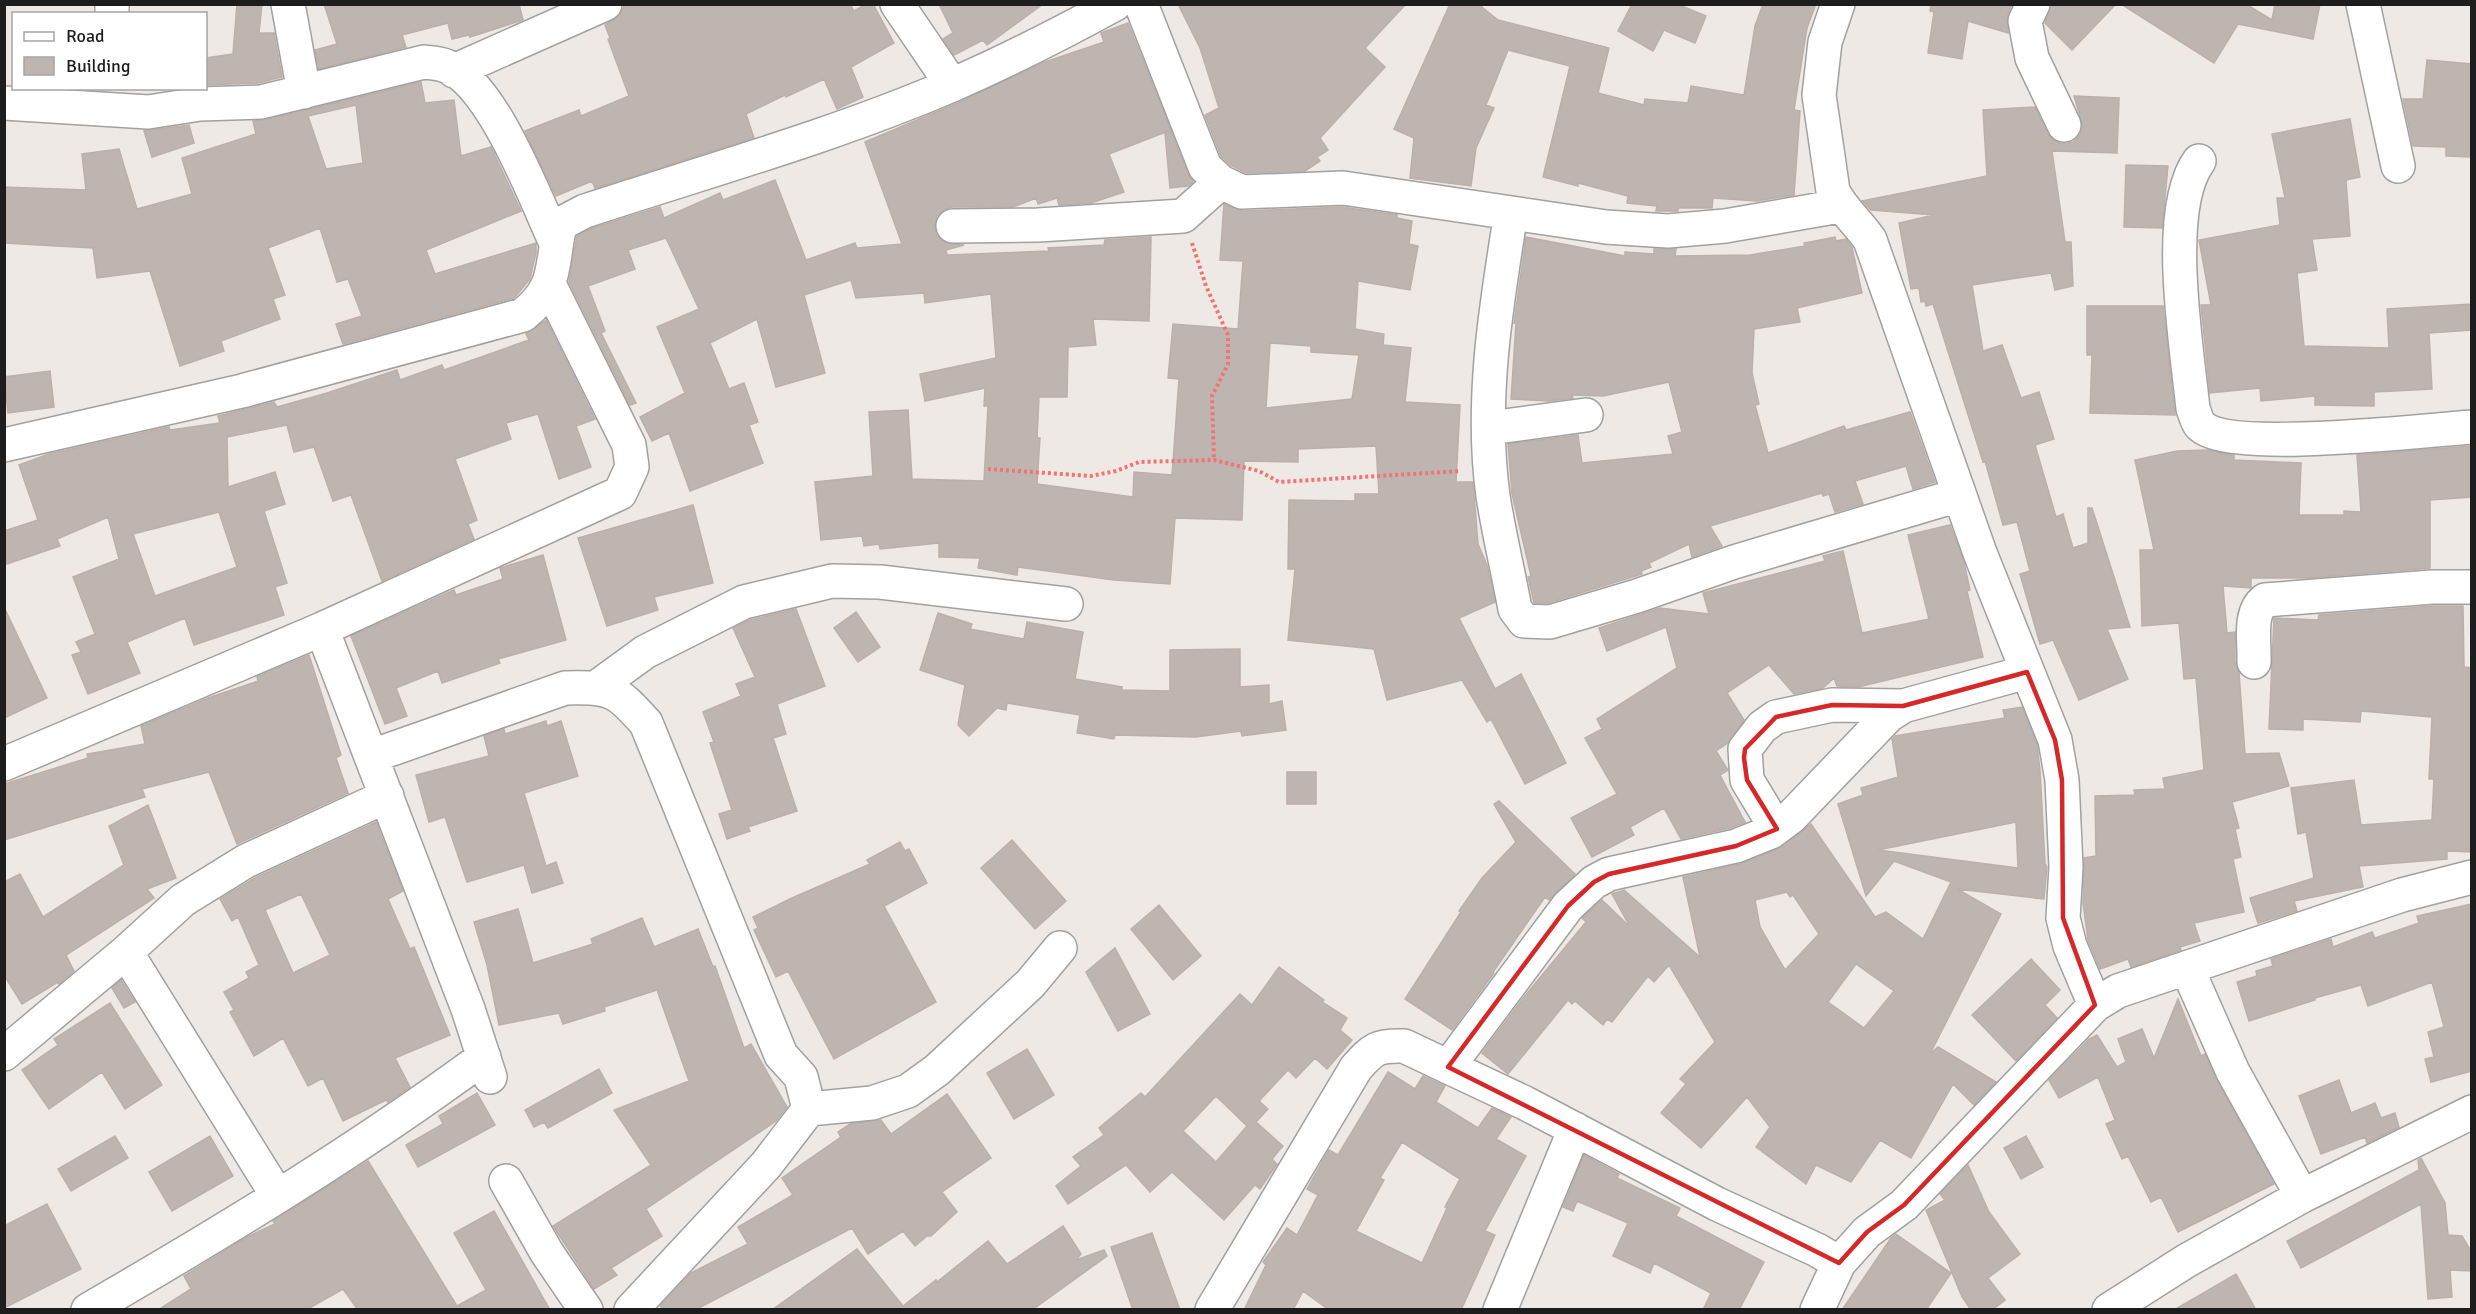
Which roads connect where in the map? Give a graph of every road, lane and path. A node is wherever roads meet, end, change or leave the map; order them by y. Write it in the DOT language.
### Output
graph roads {
  1 [pos="288,4"];
  2 [pos="605,4"];
  3 [pos="897,4"];
  4 [pos="1115,4"];
  5 [pos="1141,4"];
  6 [pos="1838,4"];
  7 [pos="2033,4"];
  8 [pos="2363,4"];
  9 [pos="547,16"];
  10 [pos="454,71"];
  11 [pos="952,85"];
  12 [pos="304,92"];
  13 [pos="114,99"];
  14 [pos="4,103"];
  15 [pos="2064,125"];
  16 [pos="2199,161"];
  17 [pos="2398,166"];
  18 [pos="1221,183"];
  19 [pos="1840,206"];
  20 [pos="1511,213"];
  21 [pos="1183,216"];
  22 [pos="953,226"];
  23 [pos="556,243"];
  24 [pos="550,286"];
  25 [pos="1586,415"];
  26 [pos="2472,427"];
  27 [pos="1489,428"];
  28 [pos="4,445"];
  29 [pos="1214,460"];
  30 [pos="988,469"];
  31 [pos="1492,469"];
  32 [pos="1959,495"];
  33 [pos="2472,587"];
  34 [pos="1066,604"];
  35 [pos="322,629"];
  36 [pos="2254,662"];
  37 [pos="2027,672"];
  38 [pos="597,687"];
  39 [pos="1903,706"];
  40 [pos="372,756"];
  41 [pos="4,764"];
  42 [pos="387,796"];
  43 [pos="1776,828"];
  44 [pos="2472,877"];
  45 [pos="1060,948"];
  46 [pos="126,952"];
  47 [pos="2187,968"];
  48 [pos="2095,1005"];
  49 [pos="4,1054"];
  50 [pos="1448,1067"];
  51 [pos="809,1109"];
  52 [pos="2472,1112"];
  53 [pos="1575,1129"];
  54 [pos="506,1181"];
  55 [pos="277,1195"];
  56 [pos="2302,1196"];
  57 [pos="1839,1263"];
  58 [pos="88,1310"];
  59 [pos="586,1310"];
  60 [pos="631,1310"];
  61 [pos="1212,1310"];
  62 [pos="1500,1310"];
  63 [pos="1817,1310"];
  64 [pos="2109,1310"];
  1 -- 12 [label="street"];
  2 -- 9 [label="street"];
  3 -- 11 [label="street"];
  4 -- 11 [label="street"];
  5 -- 18 [label="street"];
  6 -- 19 [label="street"];
  7 -- 15 [label="street"];
  8 -- 17 [label="street"];
  9 -- 10 [label="street"];
  10 -- 12 [label="street"];
  10 -- 23 [label="street"];
  11 -- 23 [label="street"];
  12 -- 13 [label="street"];
  13 -- 14 [label="street"];
  16 -- 26 [label="street"];
  18 -- 20 [label="street"];
  18 -- 21 [label="street"];
  19 -- 20 [label="street"];
  19 -- 32 [label="street"];
  20 -- 27 [label="street"];
  21 -- 22 [label="street"];
  21 -- 29 [label="path"];
  23 -- 24 [label="street"];
  24 -- 28 [label="street"];
  24 -- 35 [label="street"];
  25 -- 27 [label="street"];
  27 -- 31 [label="street"];
  29 -- 30 [label="path"];
  29 -- 31 [label="path"];
  31 -- 32 [label="street"];
  32 -- 37 [label="street"];
  33 -- 36 [label="street"];
  34 -- 38 [label="street"];
  35 -- 40 [label="street"];
  35 -- 41 [label="street"];
  37 -- 39 [label="street"];
  37 -- 48 [label="street"];
  38 -- 40 [label="street"];
  38 -- 51 [label="street"];
  39 -- 43 [label="street"];
  39 -- 43 [label="street"];
  40 -- 42 [label="street"];
  42 -- 46 [label="street"];
  42 -- 55 [label="street"];
  43 -- 50 [label="street"];
  44 -- 47 [label="street"];
  45 -- 51 [label="street"];
  46 -- 49 [label="street"];
  46 -- 55 [label="street"];
  47 -- 48 [label="street"];
  47 -- 56 [label="street"];
  48 -- 57 [label="street"];
  50 -- 53 [label="street"];
  50 -- 61 [label="street"];
  51 -- 60 [label="street"];
  52 -- 56 [label="street"];
  53 -- 57 [label="street"];
  53 -- 62 [label="street"];
  54 -- 59 [label="street"];
  55 -- 58 [label="street"];
  56 -- 64 [label="street"];
  57 -- 63 [label="street"];
}
